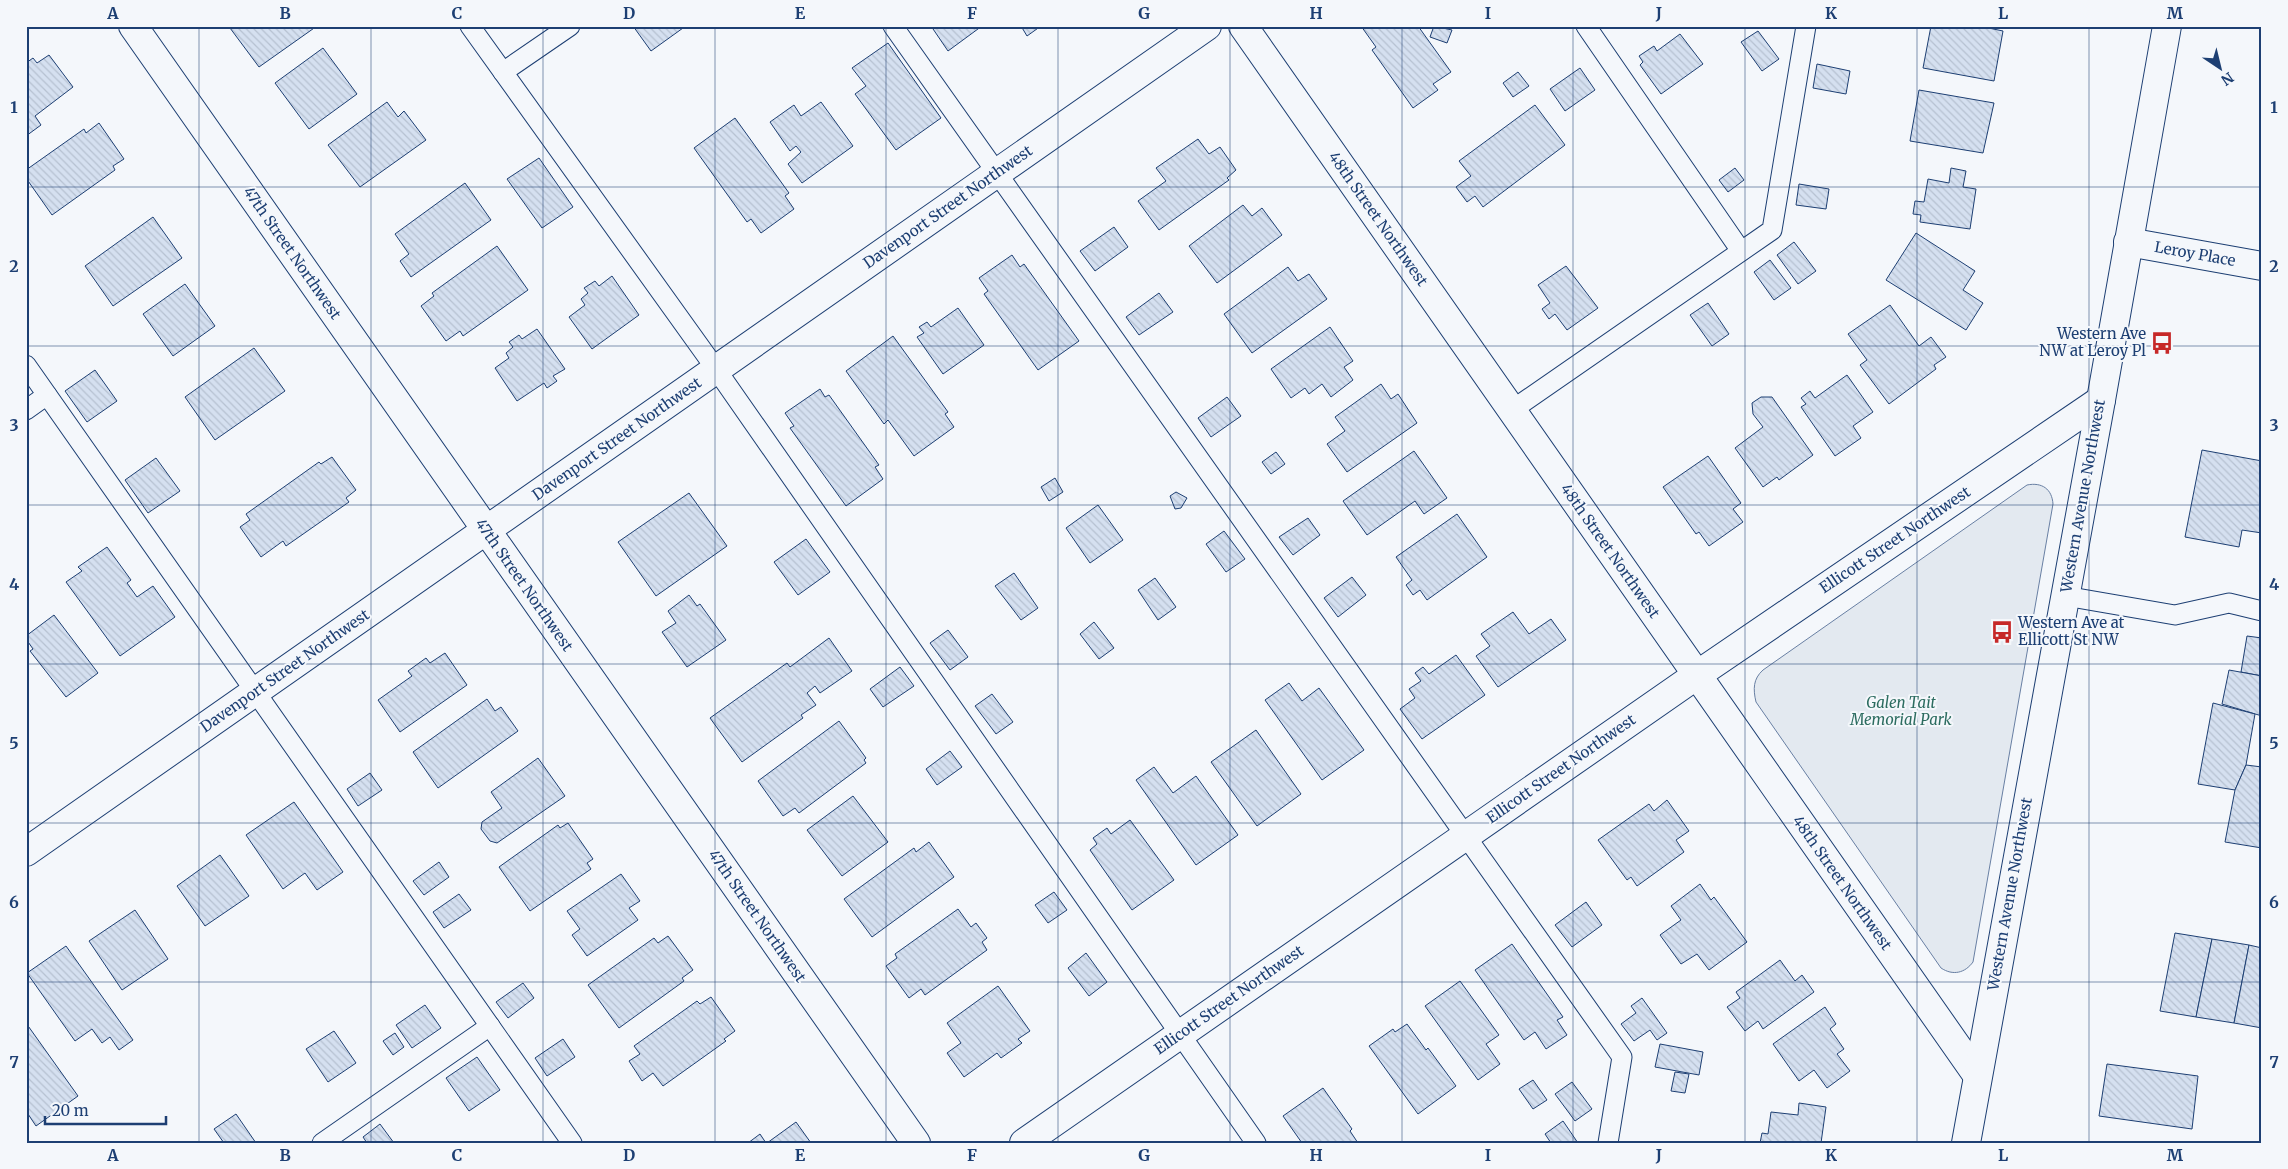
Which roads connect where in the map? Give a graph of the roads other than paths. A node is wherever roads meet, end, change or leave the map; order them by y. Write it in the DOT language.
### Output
graph roads {
  1 [pos="133,26"];
  2 [pos="470,26"];
  3 [pos="570,26"];
  4 [pos="893,26"];
  5 [pos="1207,26"];
  6 [pos="1243,26"];
  7 [pos="1586,26"];
  8 [pos="1806,26"];
  9 [pos="2166,26"];
  10 [pos="503,72"];
  11 [pos="997,173"];
  12 [pos="2128,242"];
  13 [pos="1742,251"];
  14 [pos="2262,266"];
  15 [pos="26,365"];
  16 [pos="716,369"];
  17 [pos="47,395"];
  18 [pos="2101,400"];
  19 [pos="26,410"];
  20 [pos="1512,410"];
  21 [pos="486,530"];
  22 [pos="2065,596"];
  23 [pos="2262,610"];
  24 [pos="1697,675"];
  25 [pos="256,692"];
  26 [pos="1467,835"];
  27 [pos="26,852"];
  28 [pos="490,1026"];
  29 [pos="1180,1034"];
  30 [pos="1978,1075"];
  31 [pos="322,1143"];
  32 [pos="572,1143"];
  33 [pos="916,1143"];
  34 [pos="1024,1143"];
  35 [pos="1256,1143"];
  36 [pos="1608,1143"];
  37 [pos="1966,1143"];
  1 -- 21 [label="street, 47th Street Northwest"];
  2 -- 10 [label="lane"];
  3 -- 10 [label="lane"];
  4 -- 11 [label="lane"];
  5 -- 11 [label="street, Davenport Street Northwest"];
  6 -- 20 [label="street, 48th Street Northwest"];
  7 -- 13 [label="lane"];
  8 -- 13 [label="lane"];
  9 -- 12 [label="street, Western Avenue Northwest"];
  10 -- 16 [label="lane"];
  11 -- 16 [label="street, Davenport Street Northwest"];
  11 -- 26 [label="lane"];
  12 -- 14 [label="street, Leroy Place"];
  12 -- 18 [label="street, Western Avenue Northwest"];
  13 -- 20 [label="lane"];
  15 -- 17 [label="lane"];
  16 -- 21 [label="street, Davenport Street Northwest"];
  16 -- 29 [label="lane"];
  17 -- 19 [label="lane"];
  17 -- 25 [label="lane"];
  18 -- 22 [label="street, Western Avenue Northwest"];
  18 -- 24 [label="street, Ellicott Street Northwest"];
  20 -- 24 [label="street, 48th Street Northwest"];
  21 -- 25 [label="street, Davenport Street Northwest"];
  21 -- 33 [label="street, 47th Street Northwest"];
  22 -- 23 [label="lane"];
  22 -- 30 [label="street, Western Avenue Northwest"];
  24 -- 26 [label="street, Ellicott Street Northwest"];
  24 -- 30 [label="street, 48th Street Northwest"];
  25 -- 27 [label="street, Davenport Street Northwest"];
  25 -- 28 [label="lane"];
  26 -- 29 [label="street, Ellicott Street Northwest"];
  26 -- 36 [label="lane"];
  28 -- 31 [label="lane"];
  28 -- 32 [label="lane"];
  29 -- 34 [label="street, Ellicott Street Northwest"];
  29 -- 35 [label="lane"];
  30 -- 37 [label="street, Western Avenue Northwest"];
}
